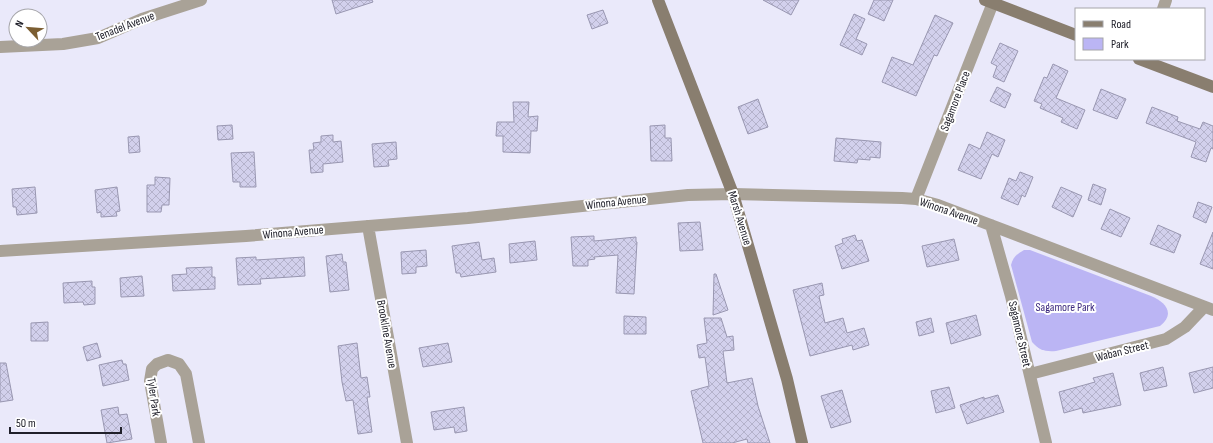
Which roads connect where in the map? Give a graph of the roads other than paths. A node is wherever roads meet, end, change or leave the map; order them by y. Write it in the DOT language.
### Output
graph roads {
  1 [pos="201,0"];
  2 [pos="658,0"];
  3 [pos="991,1"];
  4 [pos="1075,35"];
  5 [pos="0,47"];
  6 [pos="1145,60"];
  7 [pos="1213,87"];
  8 [pos="733,194"];
  9 [pos="916,199"];
  10 [pos="991,225"];
  11 [pos="368,226"];
  12 [pos="0,251"];
  13 [pos="1208,308"];
  14 [pos="1030,374"];
  15 [pos="162,443"];
  16 [pos="199,443"];
  17 [pos="407,443"];
  18 [pos="802,443"];
  19 [pos="1046,443"];
  1 -- 5 [label="street, Tenadel Avenue"];
  2 -- 8 [label="main road, Marsh Avenue"];
  3 -- 4 [label="main road"];
  3 -- 9 [label="street, Sagamore Place"];
  6 -- 7 [label="main road"];
  8 -- 9 [label="street, Winona Avenue"];
  8 -- 11 [label="street, Winona Avenue"];
  8 -- 18 [label="main road, Marsh Avenue"];
  9 -- 10 [label="street, Winona Avenue"];
  10 -- 13 [label="street, Winona Avenue"];
  10 -- 14 [label="street, Sagamore Street"];
  11 -- 12 [label="street, Winona Avenue"];
  11 -- 17 [label="street, Brookline Avenue"];
  13 -- 14 [label="street, Waban Street"];
  14 -- 19 [label="street, Sagamore Street"];
  15 -- 16 [label="street, Tyler Park"];
}
